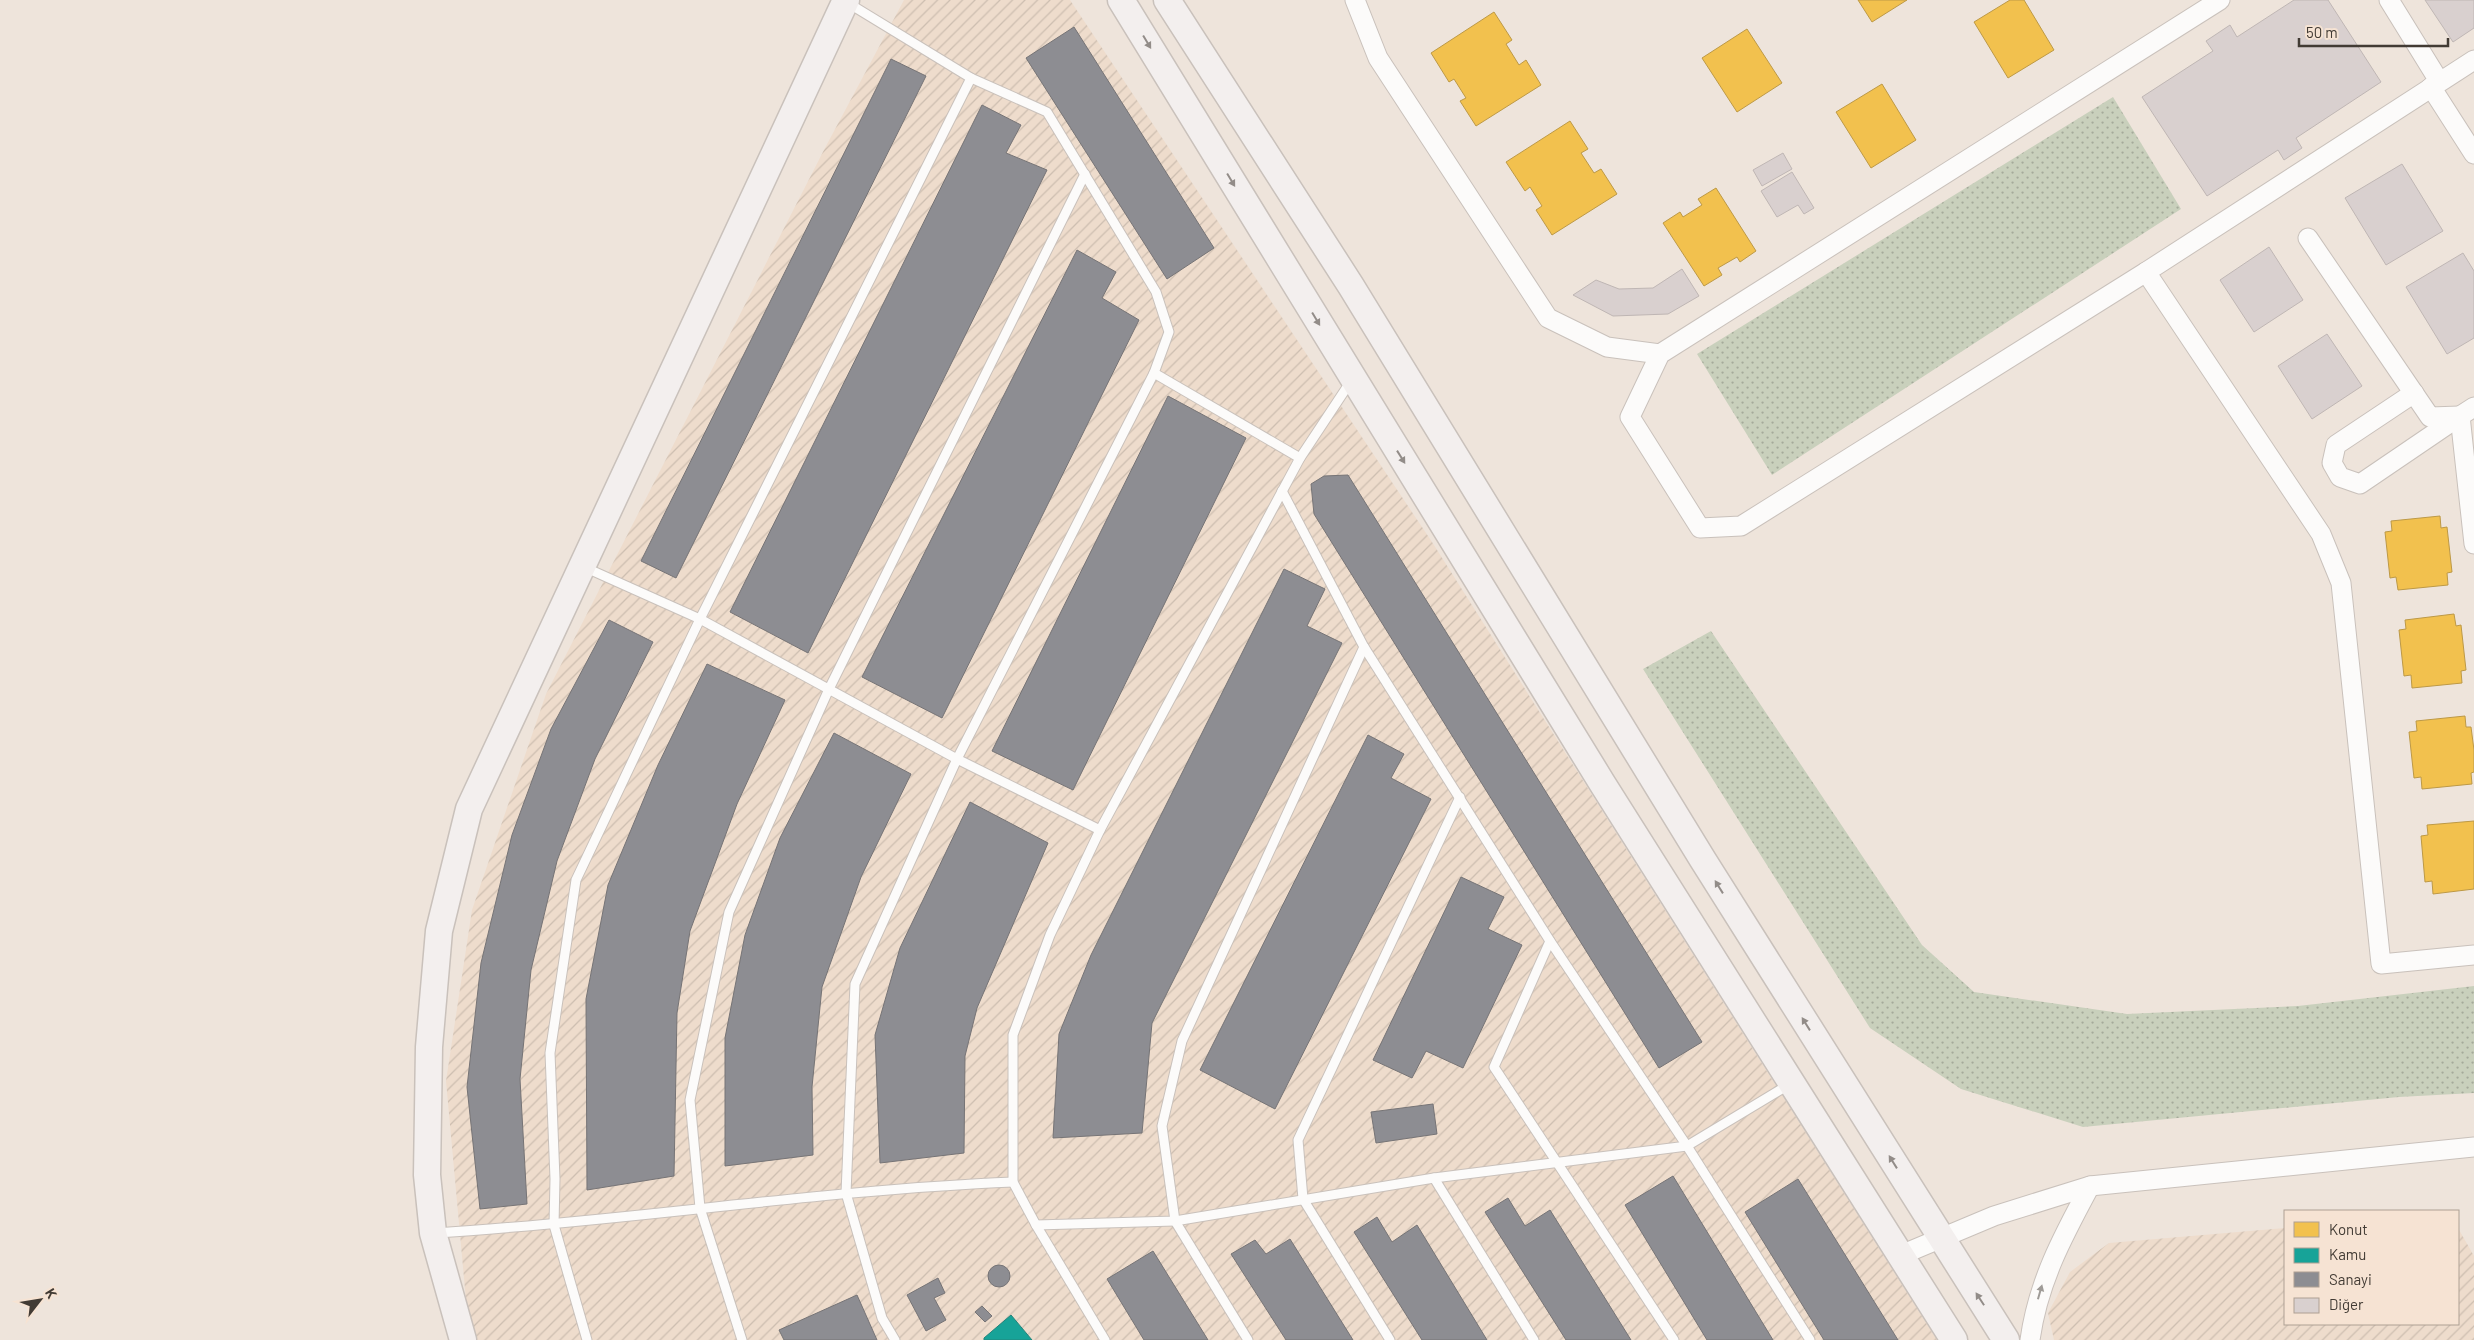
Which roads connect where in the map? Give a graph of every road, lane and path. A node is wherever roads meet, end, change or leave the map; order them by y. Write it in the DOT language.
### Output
graph roads {
  1 [pos="1121,0"];
  2 [pos="1167,0"];
  3 [pos="1355,0"];
  4 [pos="2220,0"];
  5 [pos="2389,0"];
  6 [pos="846,1"];
  7 [pos="2474,60"];
  8 [pos="971,78"];
  9 [pos="2435,84"];
  10 [pos="2474,154"];
  11 [pos="1085,174"];
  12 [pos="2308,238"];
  13 [pos="2146,272"];
  14 [pos="1660,354"];
  15 [pos="1154,373"];
  16 [pos="1353,378"];
  17 [pos="2414,393"];
  18 [pos="2467,411"];
  19 [pos="1300,458"];
  20 [pos="1282,491"];
  21 [pos="2474,544"];
  22 [pos="582,566"];
  23 [pos="700,619"];
  24 [pos="1364,647"];
  25 [pos="829,689"];
  26 [pos="957,758"];
  27 [pos="1460,797"];
  28 [pos="1100,830"];
  29 [pos="1550,941"];
  30 [pos="2474,955"];
  31 [pos="1792,1083"];
  32 [pos="1687,1146"];
  33 [pos="2474,1147"];
  34 [pos="1557,1164"];
  35 [pos="1434,1178"];
  36 [pos="1013,1182"];
  37 [pos="2090,1186"];
  38 [pos="846,1193"];
  39 [pos="1303,1199"];
  40 [pos="700,1208"];
  41 [pos="1175,1222"];
  42 [pos="554,1225"];
  43 [pos="1036,1225"];
  44 [pos="433,1233"];
  45 [pos="1941,1238"];
  46 [pos="1901,1255"];
  47 [pos="462,1340"];
  48 [pos="586,1340"];
  49 [pos="742,1340"];
  50 [pos="895,1340"];
  51 [pos="1105,1340"];
  52 [pos="1248,1340"];
  53 [pos="1390,1340"];
  54 [pos="1534,1340"];
  55 [pos="1674,1340"];
  56 [pos="1810,1340"];
  57 [pos="1954,1340"];
  58 [pos="2006,1340"];
  59 [pos="2030,1340"];
  1 -- 16 [label="street, one-way"];
  45 -- 2 [label="street, one-way"];
  3 -- 14 [label="street"];
  4 -- 14 [label="street"];
  5 -- 9 [label="street"];
  6 -- 8 [label="lane"];
  6 -- 22 [label="street"];
  7 -- 9 [label="street"];
  8 -- 11 [label="lane"];
  8 -- 23 [label="lane"];
  9 -- 10 [label="street"];
  9 -- 13 [label="street"];
  11 -- 15 [label="lane"];
  11 -- 25 [label="lane"];
  12 -- 17 [label="street"];
  13 -- 14 [label="street"];
  13 -- 30 [label="street"];
  15 -- 19 [label="lane"];
  15 -- 26 [label="lane"];
  16 -- 19 [label="lane"];
  16 -- 31 [label="street, one-way"];
  17 -- 18 [label="street"];
  17 -- 18 [label="street"];
  18 -- 21 [label="street"];
  19 -- 20 [label="lane"];
  20 -- 24 [label="lane"];
  20 -- 28 [label="lane"];
  22 -- 23 [label="lane"];
  22 -- 44 [label="street"];
  23 -- 25 [label="lane"];
  23 -- 42 [label="lane"];
  24 -- 27 [label="lane"];
  24 -- 41 [label="lane"];
  25 -- 26 [label="lane"];
  25 -- 40 [label="lane"];
  26 -- 28 [label="lane"];
  26 -- 38 [label="lane"];
  27 -- 29 [label="lane"];
  27 -- 39 [label="lane"];
  28 -- 36 [label="lane"];
  29 -- 32 [label="lane"];
  29 -- 34 [label="lane"];
  31 -- 32 [label="lane"];
  31 -- 46 [label="street"];
  32 -- 34 [label="lane"];
  32 -- 56 [label="lane"];
  33 -- 37 [label="street"];
  34 -- 35 [label="lane"];
  34 -- 55 [label="lane"];
  35 -- 39 [label="lane"];
  35 -- 54 [label="lane"];
  36 -- 38 [label="lane"];
  36 -- 43 [label="lane"];
  37 -- 45 [label="street"];
  59 -- 37 [label="street, one-way"];
  38 -- 40 [label="lane"];
  38 -- 50 [label="lane"];
  39 -- 41 [label="lane"];
  39 -- 53 [label="lane"];
  40 -- 42 [label="lane"];
  40 -- 49 [label="lane"];
  41 -- 43 [label="lane"];
  41 -- 52 [label="lane"];
  42 -- 44 [label="lane"];
  42 -- 48 [label="lane"];
  43 -- 51 [label="lane"];
  44 -- 47 [label="street"];
  45 -- 46 [label="street"];
  58 -- 45 [label="street, one-way"];
  46 -- 57 [label="street"];
}
